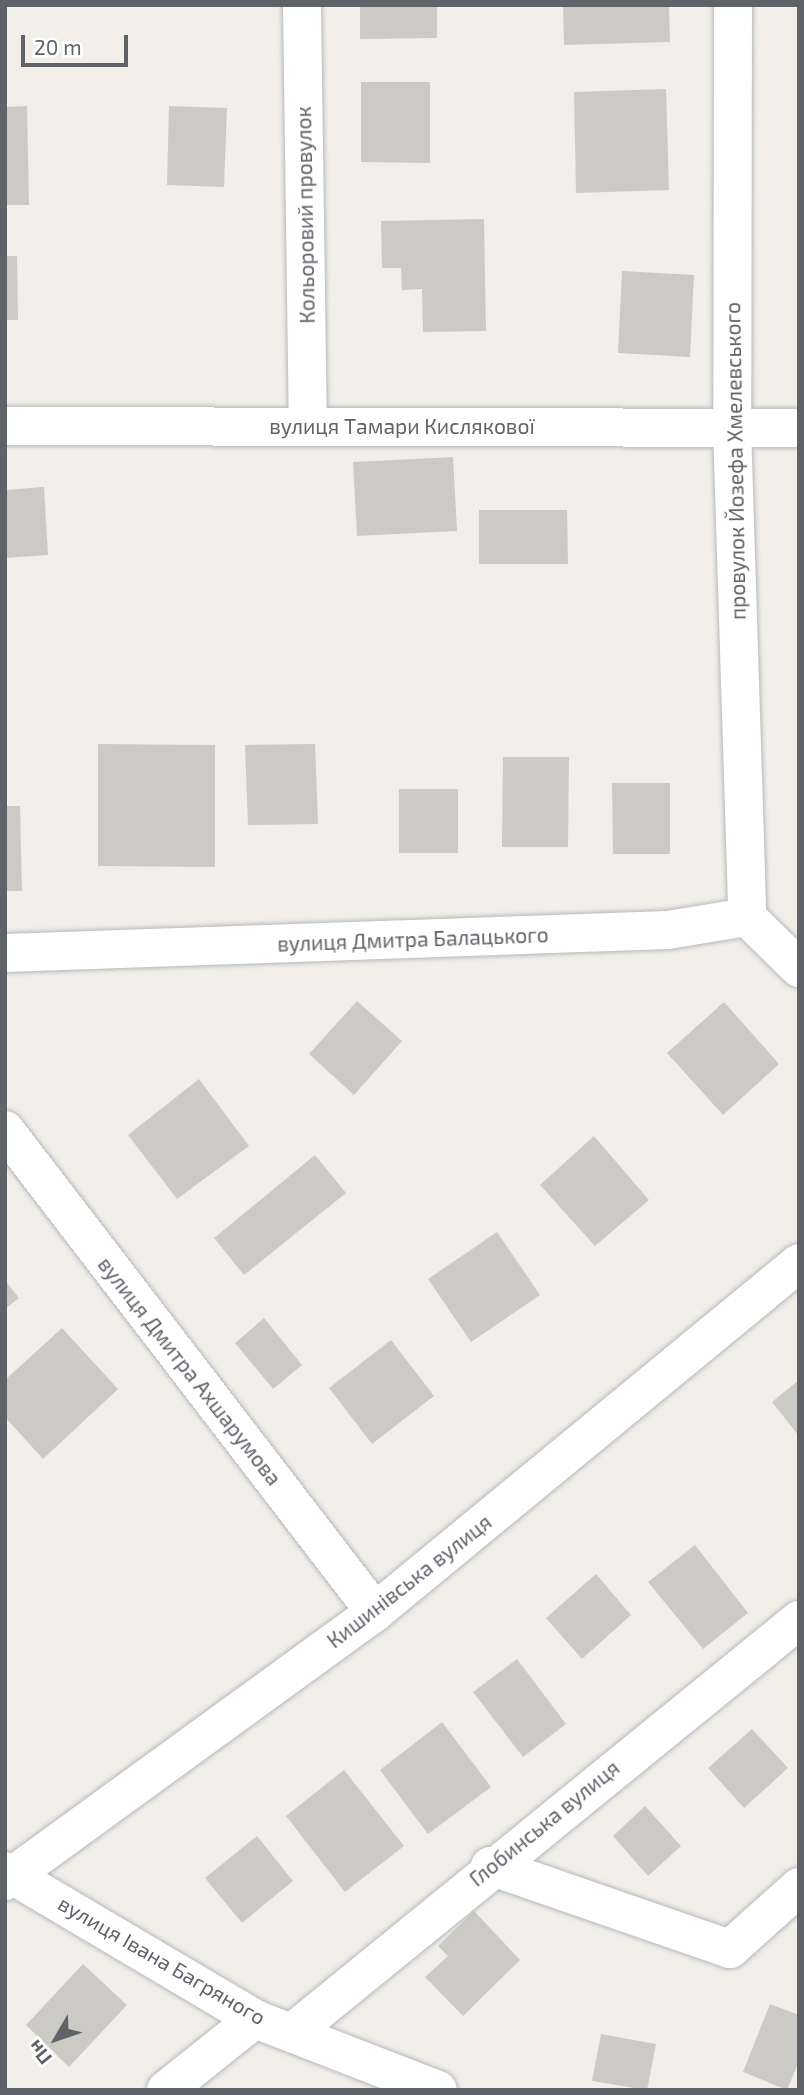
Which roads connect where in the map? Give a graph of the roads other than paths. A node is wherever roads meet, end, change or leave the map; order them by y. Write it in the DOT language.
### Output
graph roads {
  1 [pos="303,5"];
  2 [pos="733,5"];
  3 [pos="308,425"];
  4 [pos="5,426"];
  5 [pos="732,427"];
  6 [pos="799,428"];
  7 [pos="747,917"];
  8 [pos="5,953"];
  9 [pos="799,968"];
  10 [pos="5,1130"];
  11 [pos="799,1264"];
  12 [pos="375,1612"];
  13 [pos="799,1620"];
  14 [pos="490,1867"];
  15 [pos="8,1875"];
  16 [pos="799,1887"];
  17 [pos="255,2019"];
  18 [pos="294,2031"];
  19 [pos="166,2090"];
  20 [pos="439,2090"];
  1 -- 3 [label="street, Кольоровий провулок"];
  2 -- 5 [label="street, провулок Йозефа Хмелевського"];
  3 -- 4 [label="street, вулиця Тамари Кислякової"];
  3 -- 5 [label="street, вулиця Тамари Кислякової"];
  5 -- 6 [label="street, вулиця Тамари Кислякової"];
  5 -- 7 [label="street, провулок Йозефа Хмелевського"];
  7 -- 8 [label="street, вулиця Дмитра Балацького"];
  7 -- 9 [label="street"];
  10 -- 12 [label="street, вулиця Дмитра Ахшарумова"];
  11 -- 12 [label="street, Кишинівська вулиця"];
  12 -- 15 [label="street, Кишинівська вулиця"];
  13 -- 14 [label="street, Глобинська вулиця"];
  14 -- 16 [label="street"];
  14 -- 18 [label="street, Глобинська вулиця"];
  15 -- 17 [label="street, вулиця Івана Багряного"];
  17 -- 18 [label="street, вулиця Івана Багряного"];
  17 -- 19 [label="street"];
  18 -- 20 [label="street, вулиця Івана Багряного"];
}
